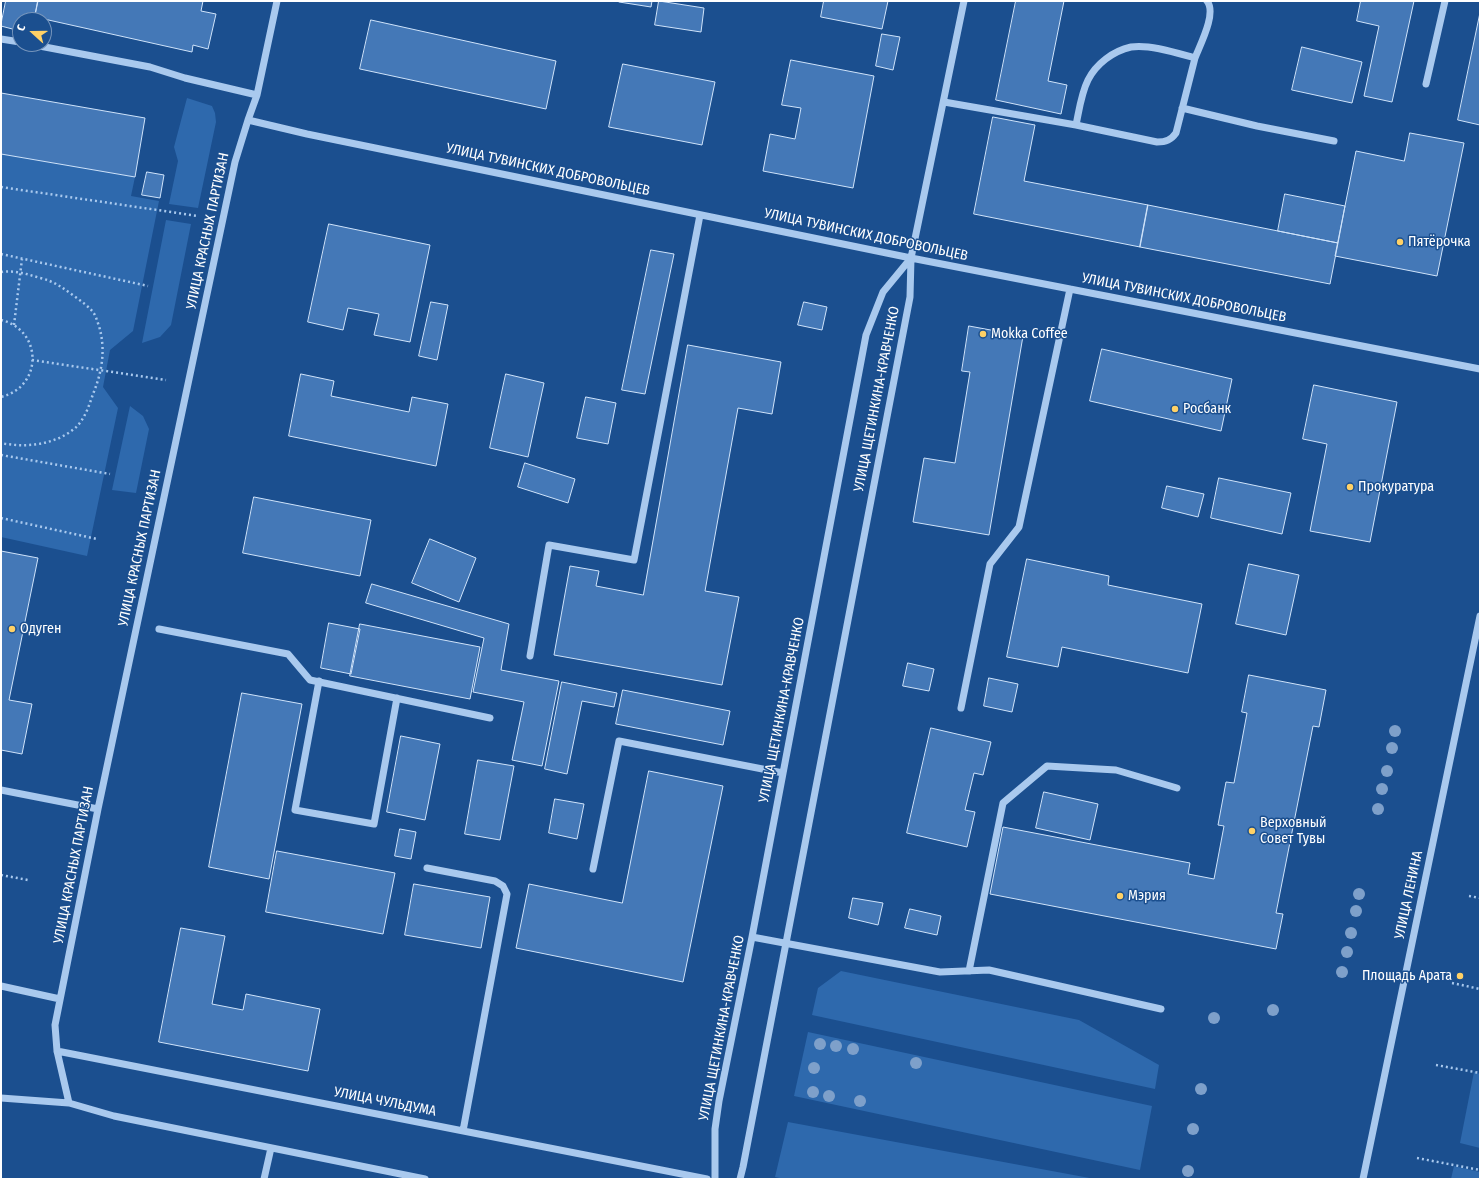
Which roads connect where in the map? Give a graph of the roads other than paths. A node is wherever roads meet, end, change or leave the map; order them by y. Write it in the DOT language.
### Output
graph roads {
  1 [pos="277,1"];
  2 [pos="964,1"];
  3 [pos="1207,1"];
  4 [pos="1446,1"];
  5 [pos="1,39"];
  6 [pos="12,41"];
  7 [pos="52,48"];
  8 [pos="1195,58"];
  9 [pos="1426,84"];
  10 [pos="257,95"];
  11 [pos="944,102"];
  12 [pos="1182,108"];
  13 [pos="248,120"];
  14 [pos="1076,125"];
  15 [pos="1334,141"];
  16 [pos="700,215"];
  17 [pos="912,258"];
  18 [pos="1070,289"];
  19 [pos="1480,369"];
  20 [pos="1480,616"];
  21 [pos="159,629"];
  22 [pos="530,656"];
  23 [pos="319,681"];
  24 [pos="397,698"];
  25 [pos="961,708"];
  26 [pos="490,718"];
  27 [pos="783,773"];
  28 [pos="1177,788"];
  29 [pos="1,790"];
  30 [pos="98,809"];
  31 [pos="427,868"];
  32 [pos="593,869"];
  33 [pos="752,937"];
  34 [pos="786,944"];
  35 [pos="969,971"];
  36 [pos="1,986"];
  37 [pos="60,999"];
  38 [pos="1161,1009"];
  39 [pos="57,1050"];
  40 [pos="1,1098"];
  41 [pos="69,1103"];
  42 [pos="463,1131"];
  43 [pos="271,1148"];
  44 [pos="264,1179"];
  45 [pos="425,1179"];
  46 [pos="707,1179"];
  47 [pos="715,1179"];
  48 [pos="740,1179"];
  49 [pos="1363,1179"];
  1 -- 10 [label="street, УЛИЦА КРАСНЫХ ПАРТИЗАН"];
  2 -- 11 [label="street, УЛИЦА ЩЕТИНКИНА-КРАВЧЕНКО"];
  3 -- 8 [label="street"];
  4 -- 9 [label="street"];
  5 -- 6 [label="street"];
  7 -- 10 [label="street"];
  8 -- 12 [label="street"];
  8 -- 14 [label="street"];
  10 -- 13 [label="street, УЛИЦА КРАСНЫХ ПАРТИЗАН"];
  11 -- 14 [label="street"];
  11 -- 17 [label="street, УЛИЦА ЩЕТИНКИНА-КРАВЧЕНКО"];
  12 -- 14 [label="street"];
  12 -- 15 [label="street"];
  13 -- 16 [label="street, УЛИЦА ТУВИНСКИХ ДОБРОВОЛЬЦЕВ"];
  13 -- 30 [label="street, УЛИЦА КРАСНЫХ ПАРТИЗАН"];
  16 -- 17 [label="street, УЛИЦА ТУВИНСКИХ ДОБРОВОЛЬЦЕВ"];
  16 -- 22 [label="street"];
  17 -- 18 [label="street, УЛИЦА ТУВИНСКИХ ДОБРОВОЛЬЦЕВ"];
  17 -- 27 [label="street, УЛИЦА ЩЕТИНКИНА-КРАВЧЕНКО"];
  17 -- 34 [label="street, УЛИЦА ЩЕТИНКИНА-КРАВЧЕНКО"];
  18 -- 19 [label="street, УЛИЦА ТУВИНСКИХ ДОБРОВОЛЬЦЕВ"];
  18 -- 25 [label="street"];
  20 -- 49 [label="street, УЛИЦА ЛЕНИНА"];
  21 -- 23 [label="street"];
  23 -- 24 [label="street"];
  23 -- 24 [label="street"];
  24 -- 26 [label="street"];
  27 -- 32 [label="street"];
  27 -- 33 [label="street, УЛИЦА ЩЕТИНКИНА-КРАВЧЕНКО"];
  28 -- 35 [label="street"];
  29 -- 30 [label="street"];
  30 -- 37 [label="street, УЛИЦА КРАСНЫХ ПАРТИЗАН"];
  31 -- 42 [label="street"];
  33 -- 34 [label="street"];
  33 -- 47 [label="street, УЛИЦА ЩЕТИНКИНА-КРАВЧЕНКО"];
  34 -- 35 [label="street"];
  34 -- 48 [label="street, УЛИЦА ЩЕТИНКИНА-КРАВЧЕНКО"];
  35 -- 38 [label="street"];
  36 -- 37 [label="street"];
  37 -- 39 [label="street, УЛИЦА КРАСНЫХ ПАРТИЗАН"];
  39 -- 41 [label="street, УЛИЦА КРАСНЫХ ПАРТИЗАН"];
  39 -- 42 [label="street, УЛИЦА ЧУЛЬДУМА"];
  40 -- 41 [label="street"];
  41 -- 43 [label="street"];
  42 -- 46 [label="street, УЛИЦА ЧУЛЬДУМА"];
  43 -- 44 [label="street"];
  43 -- 45 [label="street"];
}
